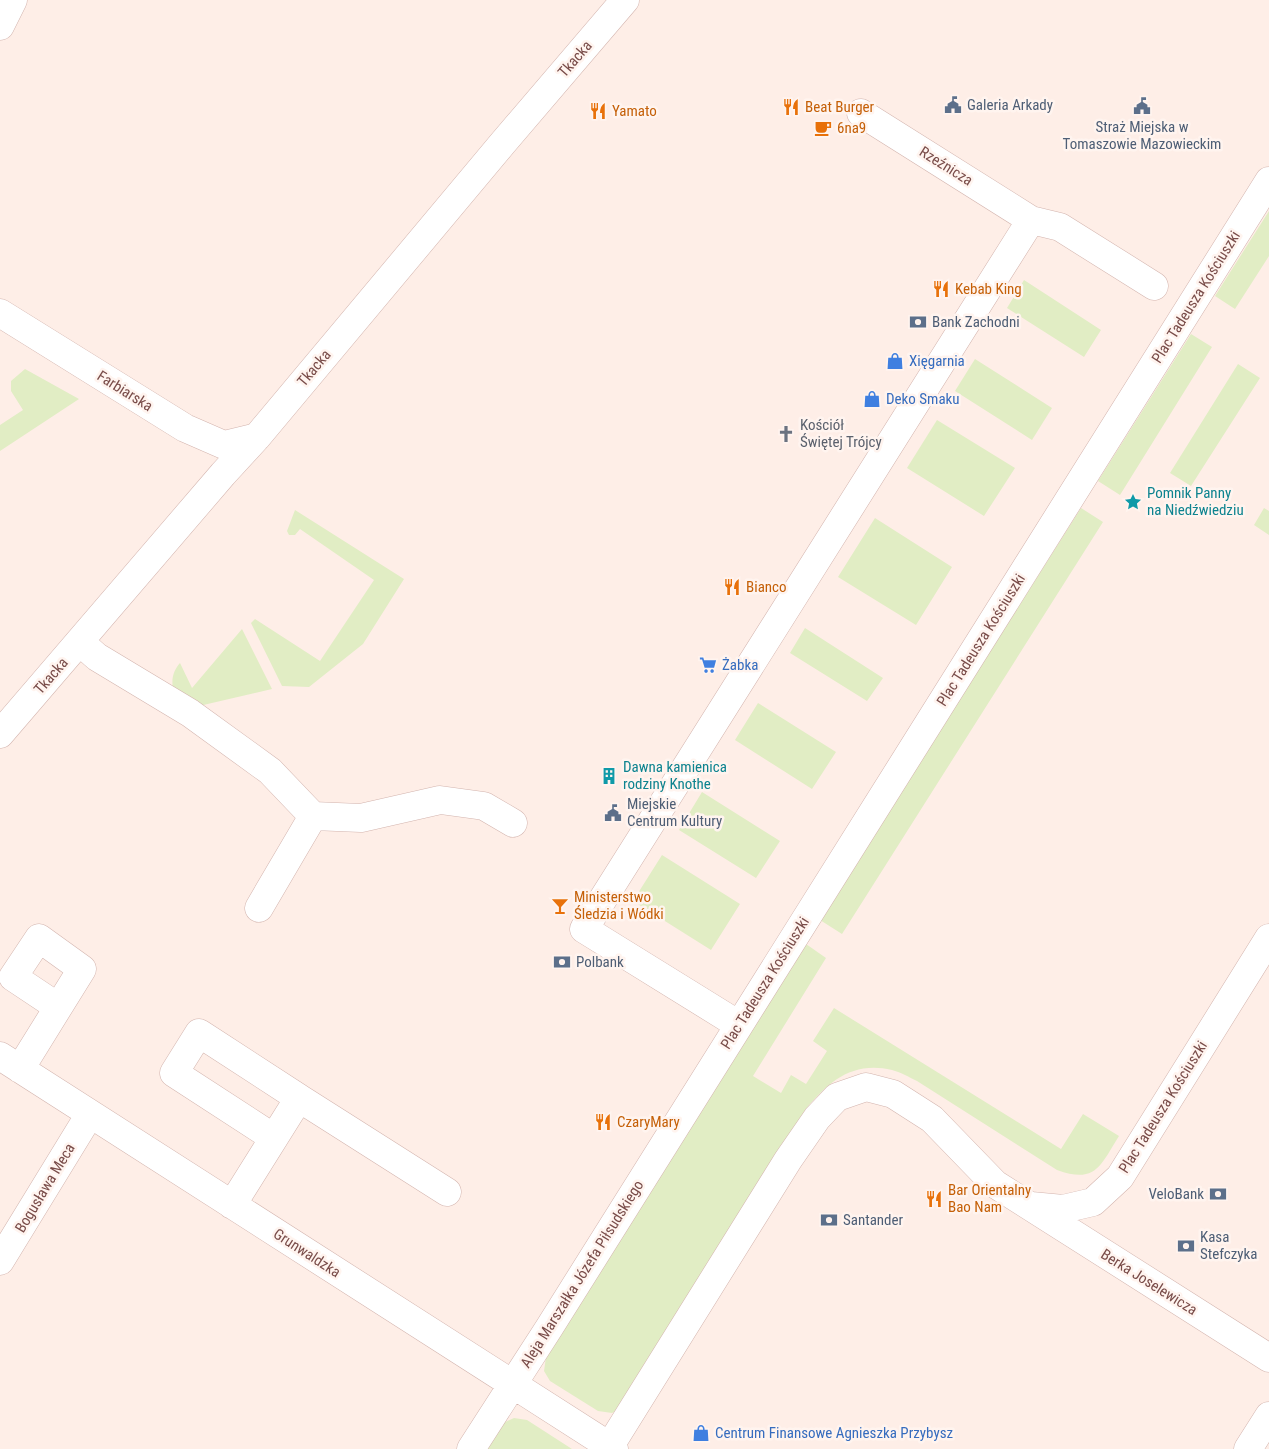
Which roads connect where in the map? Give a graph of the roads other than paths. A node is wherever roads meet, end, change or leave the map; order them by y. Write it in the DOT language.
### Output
graph roads {
  1 [pos="12,0"];
  2 [pos="625,0"];
  3 [pos="0,26"];
  4 [pos="861,113"];
  5 [pos="1269,181"];
  6 [pos="1031,220"];
  7 [pos="1154,286"];
  8 [pos="0,313"];
  9 [pos="257,437"];
  10 [pos="80,642"];
  11 [pos="0,734"];
  12 [pos="313,816"];
  13 [pos="513,823"];
  14 [pos="259,908"];
  15 [pos="1269,938"];
  16 [pos="58,1007"];
  17 [pos="739,1025"];
  18 [pos="10,1063"];
  19 [pos="299,1098"];
  20 [pos="692,1099"];
  21 [pos="90,1114"];
  22 [pos="274,1138"];
  23 [pos="447,1192"];
  24 [pos="232,1205"];
  25 [pos="1030,1206"];
  26 [pos="0,1262"];
  27 [pos="1269,1358"];
  28 [pos="512,1384"];
  29 [pos="1269,1416"];
  30 [pos="611,1448"];
  31 [pos="471,1449"];
  32 [pos="1248,1449"];
  1 -- 3 [label="street"];
  2 -- 9 [label="street, Tkacka"];
  4 -- 6 [label="street, Rzeźnicza"];
  5 -- 17 [label="street, Plac Tadeusza Kościuszki"];
  6 -- 7 [label="street, Rzeźnicza"];
  6 -- 17 [label="street"];
  8 -- 9 [label="street, Farbiarska"];
  9 -- 10 [label="street, Tkacka"];
  10 -- 11 [label="street, Tkacka"];
  10 -- 12 [label="street"];
  12 -- 13 [label="street"];
  12 -- 14 [label="street"];
  15 -- 25 [label="street, Plac Tadeusza Kościuszki"];
  16 -- 18 [label="street"];
  17 -- 20 [label="street, Plac Tadeusza Kościuszki"];
  18 -- 21 [label="street, Grunwaldzka"];
  19 -- 22 [label="street"];
  19 -- 22 [label="street"];
  19 -- 23 [label="street"];
  20 -- 28 [label="street, Aleja Marszałka Józefa Piłsudskiego"];
  21 -- 24 [label="street, Grunwaldzka"];
  21 -- 26 [label="street, Bogusława Meca"];
  22 -- 24 [label="street"];
  24 -- 28 [label="street, Grunwaldzka"];
  25 -- 27 [label="street, Berka Joselewicza"];
  25 -- 30 [label="street, Plac Tadeusza Kościuszki"];
  28 -- 30 [label="street, Grunwaldzka"];
  28 -- 31 [label="street, Aleja Marszałka Józefa Piłsudskiego"];
  29 -- 32 [label="street"];
}
